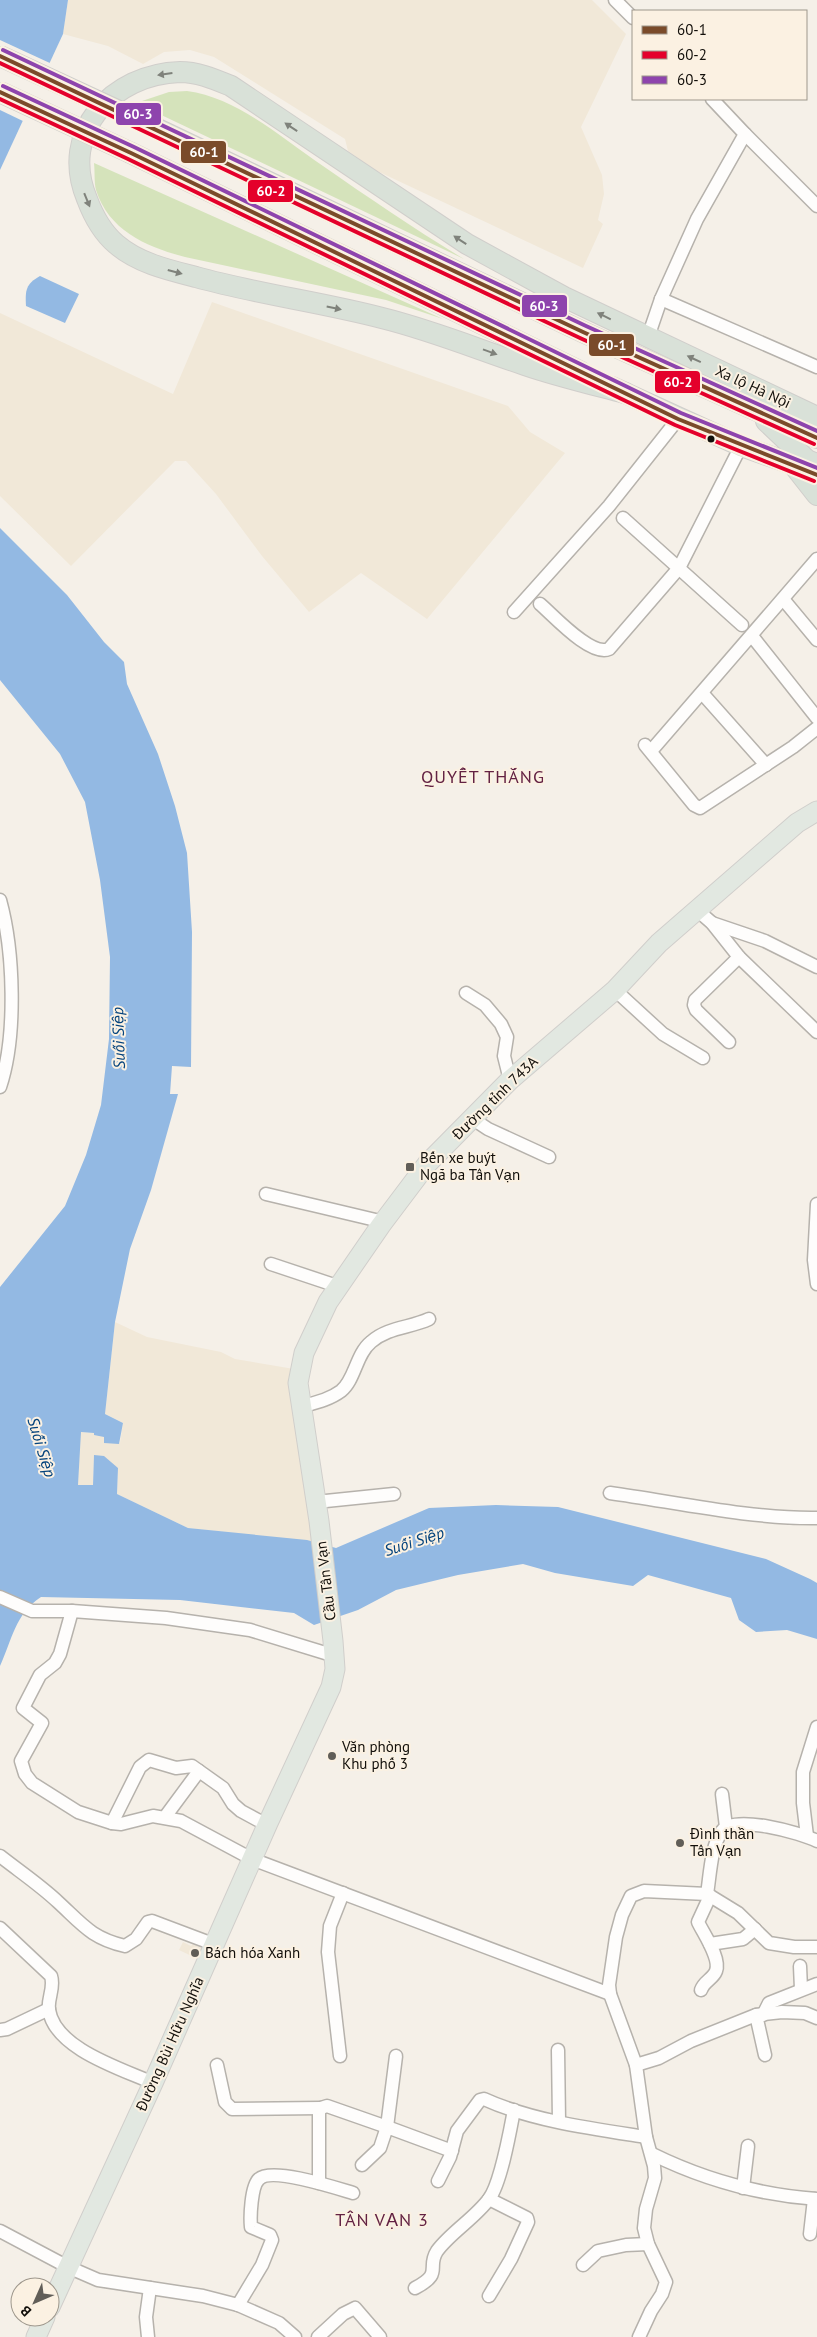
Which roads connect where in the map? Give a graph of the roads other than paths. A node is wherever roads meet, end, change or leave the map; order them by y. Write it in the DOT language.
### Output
graph roads {
  1 [pos="615,0"];
  2 [pos="632,17"];
  3 [pos="0,56"];
  4 [pos="0,92"];
  5 [pos="713,100"];
  6 [pos="746,134"];
  7 [pos="817,206"];
  8 [pos="661,299"];
  9 [pos="648,337"];
  10 [pos="604,342"];
  11 [pos="817,367"];
  12 [pos="673,373"];
  13 [pos="625,393"];
  14 [pos="754,409"];
  15 [pos="817,417"];
  16 [pos="678,418"];
  17 [pos="817,438"];
  18 [pos="741,446"];
  19 [pos="792,464"];
  20 [pos="817,464"];
  21 [pos="817,476"];
  22 [pos="817,496"];
  23 [pos="623,518"];
  24 [pos="817,559"];
  25 [pos="679,568"];
  26 [pos="783,599"];
  27 [pos="540,604"];
  28 [pos="514,612"];
  29 [pos="742,625"];
  30 [pos="752,636"];
  31 [pos="817,640"];
  32 [pos="702,693"];
  33 [pos="817,718"];
  34 [pos="817,728"];
  35 [pos="766,765"];
  36 [pos="817,811"];
  37 [pos="0,900"];
  38 [pos="697,910"];
  39 [pos="712,923"];
  40 [pos="739,957"];
  41 [pos="817,966"];
  42 [pos="615,990"];
  43 [pos="5,993"];
  44 [pos="466,993"];
  45 [pos="817,1032"];
  46 [pos="729,1042"];
  47 [pos="703,1058"];
  48 [pos="510,1080"];
  49 [pos="0,1087"];
  50 [pos="473,1120"];
  51 [pos="549,1157"];
  52 [pos="266,1194"];
  53 [pos="817,1204"];
  54 [pos="384,1222"];
  55 [pos="271,1264"];
  56 [pos="817,1284"];
  57 [pos="340,1287"];
  58 [pos="429,1320"];
  59 [pos="300,1407"];
  60 [pos="610,1492"];
  61 [pos="394,1494"];
  62 [pos="316,1502"];
  63 [pos="817,1518"];
  64 [pos="319,1521"];
  65 [pos="0,1597"];
  66 [pos="72,1611"];
  67 [pos="334,1648"];
  68 [pos="817,1728"];
  69 [pos="199,1771"];
  70 [pos="722,1794"];
  71 [pos="165,1817"];
  72 [pos="112,1823"];
  73 [pos="267,1825"];
  74 [pos="726,1827"];
  75 [pos="812,1838"];
  76 [pos="0,1856"];
  77 [pos="252,1859"];
  78 [pos="342,1893"];
  79 [pos="708,1895"];
  80 [pos="0,1928"];
  81 [pos="755,1929"];
  82 [pos="214,1944"];
  83 [pos="710,1944"];
  84 [pos="817,1947"];
  85 [pos="800,1966"];
  86 [pos="817,1984"];
  87 [pos="801,1989"];
  88 [pos="702,1990"];
  89 [pos="610,1994"];
  90 [pos="49,2009"];
  91 [pos="759,2015"];
  92 [pos="817,2018"];
  93 [pos="0,2030"];
  94 [pos="558,2050"];
  95 [pos="765,2055"];
  96 [pos="340,2056"];
  97 [pos="396,2056"];
  98 [pos="217,2065"];
  99 [pos="636,2065"];
  100 [pos="153,2083"];
  101 [pos="321,2108"];
  102 [pos="514,2110"];
  103 [pos="559,2121"];
  104 [pos="387,2128"];
  105 [pos="646,2137"];
  106 [pos="748,2146"];
  107 [pos="452,2151"];
  108 [pos="652,2154"];
  109 [pos="362,2166"];
  110 [pos="438,2181"];
  111 [pos="319,2183"];
  112 [pos="743,2188"];
  113 [pos="352,2193"];
  114 [pos="814,2196"];
  115 [pos="489,2199"];
  116 [pos="0,2231"];
  117 [pos="810,2234"];
  118 [pos="648,2244"];
  119 [pos="583,2264"];
  120 [pos="68,2267"];
  121 [pos="60,2285"];
  122 [pos="150,2288"];
  123 [pos="415,2288"];
  124 [pos="489,2296"];
  125 [pos="238,2304"];
  126 [pos="148,2337"];
  127 [pos="295,2337"];
  128 [pos="318,2337"];
  129 [pos="380,2337"];
  130 [pos="639,2337"];
  1 -- 2 [label="street"];
  3 -- 10 [label="highway, Xa lộ Hà Nội, bridge"];
  4 -- 13 [label="highway, bridge"];
  5 -- 6 [label="street"];
  6 -- 7 [label="street"];
  6 -- 8 [label="street"];
  8 -- 9 [label="street"];
  8 -- 11 [label="street"];
  9 -- 10 [label="highway"];
  9 -- 12 [label="highway"];
  9 -- 13 [label="highway, Xa lộ Hà Nội, one-way"];
  15 -- 9 [label="highway, Xa lộ Hà Nội, one-way"];
  10 -- 12 [label="highway, Xa lộ Hà Nội"];
  12 -- 14 [label="highway, Xa lộ Hà Nội"];
  13 -- 16 [label="highway"];
  14 -- 17 [label="highway, Xa lộ Hà Nội"];
  14 -- 20 [label="highway, Xa lộ Hà Nội"];
  16 -- 18 [label="highway"];
  16 -- 28 [label="street"];
  18 -- 19 [label="highway"];
  18 -- 25 [label="street"];
  19 -- 21 [label="highway"];
  19 -- 22 [label="highway"];
  23 -- 25 [label="street"];
  24 -- 26 [label="street"];
  25 -- 27 [label="street"];
  25 -- 29 [label="street"];
  26 -- 30 [label="street"];
  26 -- 31 [label="street"];
  30 -- 32 [label="street"];
  30 -- 33 [label="street"];
  32 -- 35 [label="street"];
  32 -- 35 [label="street"];
  34 -- 35 [label="street"];
  36 -- 38 [label="main road, Đường tỉnh 743A"];
  37 -- 43 [label="street"];
  38 -- 39 [label="street"];
  38 -- 42 [label="main road, Đường tỉnh 743A"];
  39 -- 40 [label="street"];
  39 -- 41 [label="street"];
  40 -- 45 [label="street"];
  40 -- 46 [label="street"];
  42 -- 47 [label="street"];
  42 -- 48 [label="main road, Đường tỉnh 743A"];
  43 -- 49 [label="street"];
  44 -- 48 [label="street"];
  48 -- 50 [label="main road, Đường tỉnh 743A"];
  50 -- 51 [label="street"];
  50 -- 54 [label="main road, Đường tỉnh 743A"];
  52 -- 54 [label="street"];
  53 -- 56 [label="street"];
  54 -- 57 [label="main road, Đường tỉnh 743A"];
  55 -- 57 [label="street"];
  57 -- 59 [label="main road, Đường tỉnh 743A"];
  58 -- 59 [label="street"];
  59 -- 62 [label="main road, Đường tỉnh 743A"];
  60 -- 63 [label="street"];
  61 -- 62 [label="street"];
  62 -- 64 [label="main road, Đường tỉnh 743A"];
  64 -- 67 [label="main road, Cầu Tân Vạn"];
  65 -- 66 [label="street"];
  66 -- 67 [label="street"];
  66 -- 72 [label="street"];
  67 -- 73 [label="main road, Đường Bùi Hữu Nghĩa"];
  68 -- 75 [label="street"];
  69 -- 71 [label="street"];
  69 -- 72 [label="street"];
  69 -- 73 [label="street"];
  70 -- 74 [label="street"];
  71 -- 72 [label="street"];
  71 -- 77 [label="street"];
  73 -- 77 [label="main road, Đường Bùi Hữu Nghĩa"];
  74 -- 75 [label="street"];
  74 -- 79 [label="street"];
  76 -- 82 [label="street"];
  77 -- 78 [label="street"];
  77 -- 82 [label="main road, Đường Bùi Hữu Nghĩa"];
  78 -- 89 [label="street"];
  78 -- 96 [label="street"];
  79 -- 81 [label="street"];
  79 -- 83 [label="street"];
  79 -- 89 [label="street"];
  80 -- 90 [label="street"];
  81 -- 83 [label="street"];
  81 -- 84 [label="street"];
  82 -- 100 [label="main road, Đường Bùi Hữu Nghĩa"];
  83 -- 88 [label="street"];
  85 -- 87 [label="street"];
  86 -- 87 [label="street"];
  87 -- 91 [label="street"];
  89 -- 99 [label="street"];
  90 -- 93 [label="street"];
  90 -- 100 [label="street"];
  91 -- 92 [label="street"];
  91 -- 95 [label="street"];
  91 -- 99 [label="street"];
  94 -- 103 [label="street"];
  97 -- 104 [label="street"];
  98 -- 101 [label="street"];
  99 -- 105 [label="street"];
  100 -- 120 [label="main road, Đường Bùi Hữu Nghĩa"];
  101 -- 104 [label="street"];
  101 -- 111 [label="street"];
  102 -- 103 [label="street"];
  102 -- 107 [label="street"];
  102 -- 115 [label="street"];
  103 -- 105 [label="street"];
  104 -- 107 [label="street"];
  104 -- 109 [label="street"];
  105 -- 108 [label="street"];
  106 -- 112 [label="street"];
  107 -- 110 [label="street"];
  108 -- 112 [label="street"];
  108 -- 118 [label="street"];
  111 -- 113 [label="street"];
  111 -- 125 [label="street"];
  112 -- 114 [label="street"];
  114 -- 117 [label="street"];
  115 -- 123 [label="street"];
  115 -- 124 [label="street"];
  116 -- 120 [label="street"];
  118 -- 119 [label="street"];
  118 -- 130 [label="street"];
  120 -- 121 [label="main road, Đường Bùi Hữu Nghĩa"];
  120 -- 122 [label="street"];
  122 -- 125 [label="street"];
  122 -- 126 [label="street"];
  125 -- 127 [label="street"];
  128 -- 129 [label="street"];
}
